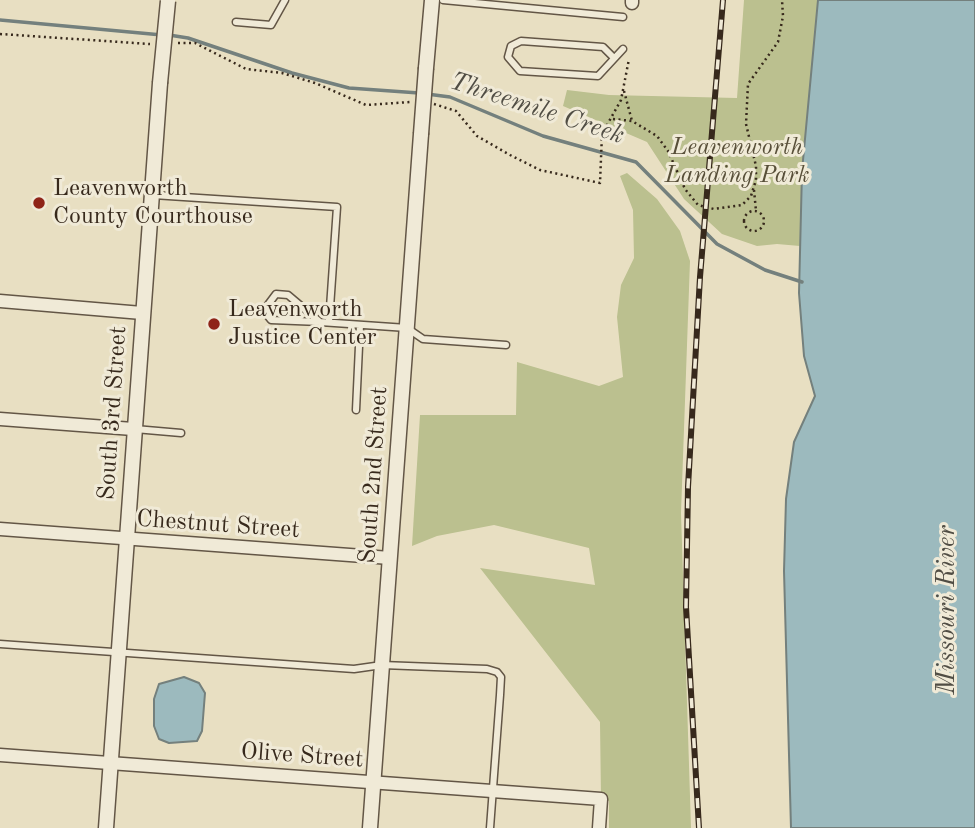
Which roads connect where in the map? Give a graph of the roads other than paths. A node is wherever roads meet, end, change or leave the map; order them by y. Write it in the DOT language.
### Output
graph roads {
  1 [pos="168,0"];
  2 [pos="285,0"];
  3 [pos="432,0"];
  4 [pos="443,0"];
  5 [pos="624,18"];
  6 [pos="236,22"];
  7 [pos="623,49"];
  8 [pos="613,57"];
  9 [pos="151,195"];
  10 [pos="0,301"];
  11 [pos="142,313"];
  12 [pos="320,322"];
  13 [pos="329,322"];
  14 [pos="360,325"];
  15 [pos="407,328"];
  16 [pos="506,345"];
  17 [pos="356,410"];
  18 [pos="0,419"];
  19 [pos="133,429"];
  20 [pos="181,433"];
  21 [pos="0,529"];
  22 [pos="128,540"];
  23 [pos="390,558"];
  24 [pos="0,644"];
  25 [pos="119,653"];
  26 [pos="382,665"];
  27 [pos="0,755"];
  28 [pos="110,764"];
  29 [pos="373,782"];
  30 [pos="493,791"];
  31 [pos="106,828"];
  32 [pos="370,828"];
  33 [pos="490,828"];
  34 [pos="599,828"];
  1 -- 9 [label="street, South 3rd Street, bridge"];
  2 -- 6 [label="lane"];
  3 -- 15 [label="street, South 2nd Street, bridge"];
  4 -- 5 [label="lane"];
  7 -- 8 [label="lane"];
  8 -- 8 [label="lane"];
  9 -- 11 [label="street, South 3rd Street"];
  9 -- 13 [label="lane"];
  10 -- 11 [label="street"];
  11 -- 19 [label="street, South 3rd Street"];
  12 -- 12 [label="lane"];
  12 -- 13 [label="lane"];
  13 -- 14 [label="lane"];
  14 -- 15 [label="lane"];
  14 -- 17 [label="lane"];
  15 -- 16 [label="lane"];
  15 -- 23 [label="street, South 2nd Street"];
  18 -- 19 [label="street"];
  19 -- 20 [label="lane"];
  19 -- 22 [label="street, South 3rd Street"];
  21 -- 22 [label="street, Chestnut Street"];
  22 -- 23 [label="street, Chestnut Street"];
  22 -- 25 [label="street, South 3rd Street"];
  23 -- 26 [label="street, South 2nd Street"];
  24 -- 25 [label="lane"];
  25 -- 26 [label="lane"];
  25 -- 28 [label="street, South 3rd Street"];
  26 -- 29 [label="street, South 2nd Street"];
  26 -- 30 [label="lane"];
  27 -- 28 [label="street, Olive Street"];
  28 -- 29 [label="street, Olive Street"];
  28 -- 31 [label="street, South 3rd Street"];
  29 -- 30 [label="street, Olive Street"];
  29 -- 32 [label="street, South 2nd Street"];
  30 -- 33 [label="lane"];
  30 -- 34 [label="street, Olive Street"];
}
